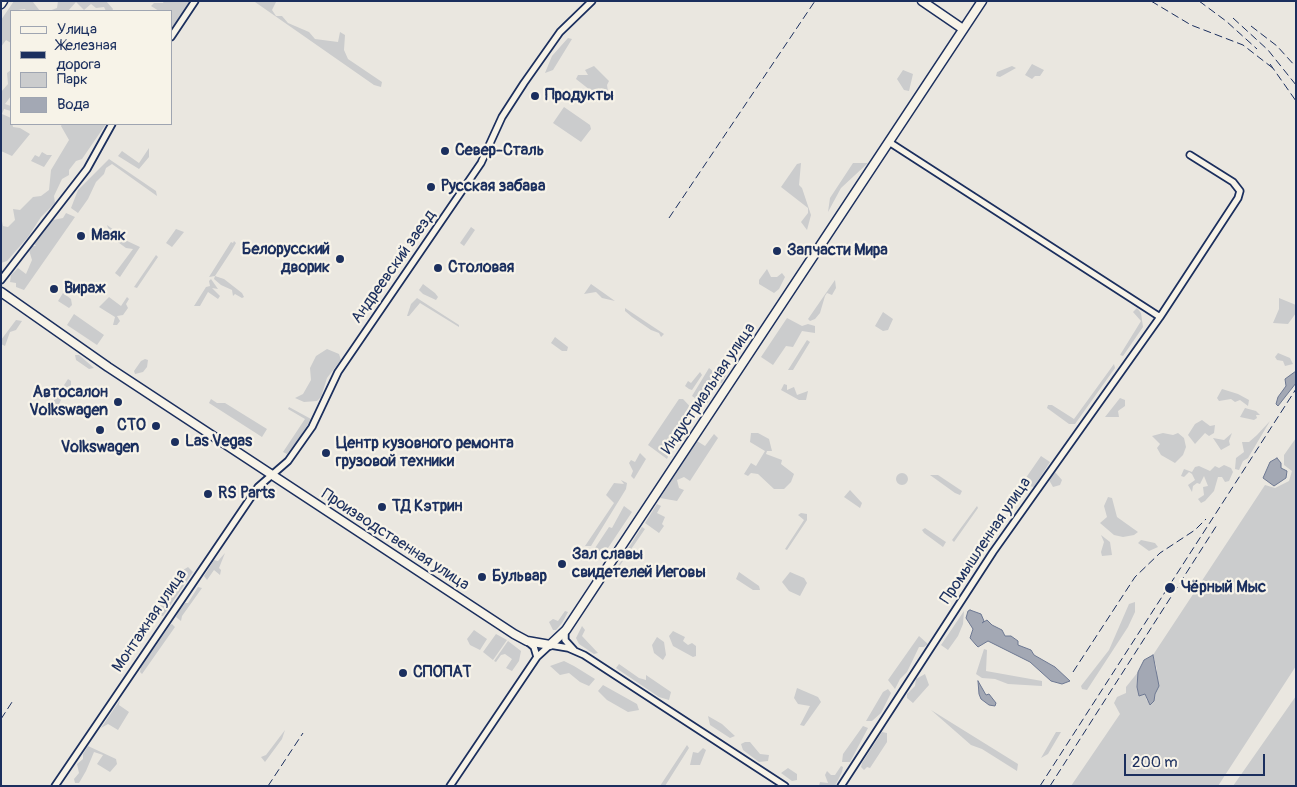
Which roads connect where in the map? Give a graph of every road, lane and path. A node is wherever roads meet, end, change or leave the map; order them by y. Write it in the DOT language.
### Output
graph roads {
  1 [pos="195,1"];
  2 [pos="592,1"];
  3 [pos="922,1"];
  4 [pos="982,1"];
  5 [pos="963,29"];
  6 [pos="172,36"];
  7 [pos="111,125"];
  8 [pos="890,142"];
  9 [pos="1190,155"];
  10 [pos="1,280"];
  11 [pos="1,292"];
  12 [pos="1160,317"];
  13 [pos="271,474"];
  14 [pos="566,630"];
  15 [pos="527,641"];
  16 [pos="550,645"];
  17 [pos="575,651"];
  18 [pos="537,658"];
  19 [pos="55,786"];
  20 [pos="450,786"];
  21 [pos="785,786"];
  22 [pos="841,786"];
  1 -- 6 [label="street"];
  2 -- 13 [label="street, Андреевский заезд"];
  3 -- 5 [label="main road"];
  4 -- 5 [label="main road, Индустриальная улица"];
  5 -- 8 [label="main road, Индустриальная улица"];
  7 -- 10 [label="street"];
  8 -- 12 [label="street"];
  8 -- 14 [label="main road, Индустриальная улица"];
  9 -- 12 [label="street, Промышленная улица"];
  11 -- 13 [label="main road, Производственная улица"];
  12 -- 22 [label="street, Промышленная улица"];
  13 -- 15 [label="main road, Производственная улица"];
  13 -- 19 [label="street, Монтажная улица"];
  14 -- 16 [label="main road, Индустриальная улица"];
  14 -- 17 [label="street"];
  15 -- 16 [label="main road, Производственная улица"];
  15 -- 18 [label="street"];
  16 -- 17 [label="street, Производственная улица"];
  16 -- 18 [label="street, Индустриальная улица"];
  17 -- 21 [label="street, Производственная улица"];
  18 -- 20 [label="street, Индустриальная улица"];
}
